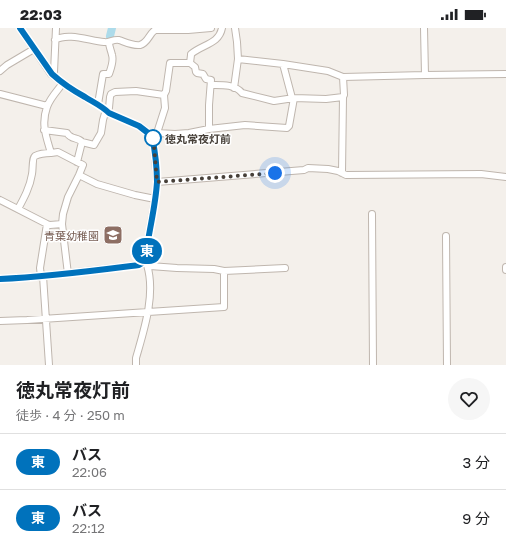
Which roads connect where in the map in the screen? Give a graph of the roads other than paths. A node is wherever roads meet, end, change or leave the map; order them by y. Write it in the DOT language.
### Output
graph roads {
  1 [pos="20,28"];
  2 [pos="56,28"];
  3 [pos="211,28"];
  4 [pos="222,28"];
  5 [pos="235,28"];
  6 [pos="424,28"];
  7 [pos="55,40"];
  8 [pos="109,42"];
  9 [pos="34,49"];
  10 [pos="238,59"];
  11 [pos="190,63"];
  12 [pos="283,64"];
  13 [pos="0,72"];
  14 [pos="52,74"];
  15 [pos="506,74"];
  16 [pos="425,75"];
  17 [pos="343,77"];
  18 [pos="62,83"];
  19 [pos="211,85"];
  20 [pos="234,88"];
  21 [pos="0,94"];
  22 [pos="164,95"];
  23 [pos="343,97"];
  24 [pos="293,98"];
  25 [pos="98,104"];
  26 [pos="47,106"];
  27 [pos="107,111"];
  28 [pos="209,128"];
  29 [pos="44,130"];
  30 [pos="154,135"];
  31 [pos="82,142"];
  32 [pos="50,153"];
  33 [pos="77,162"];
  34 [pos="342,173"];
  35 [pos="79,175"];
  36 [pos="506,177"];
  37 [pos="157,182"];
  38 [pos="155,199"];
  39 [pos="0,200"];
  40 [pos="18,209"];
  41 [pos="372,214"];
  42 [pos="47,224"];
  43 [pos="62,224"];
  44 [pos="446,236"];
  45 [pos="146,264"];
  46 [pos="285,268"];
  47 [pos="224,271"];
  48 [pos="68,274"];
  49 [pos="42,276"];
  50 [pos="0,278"];
  51 [pos="147,312"];
  52 [pos="47,319"];
  53 [pos="0,321"];
  54 [pos="50,365"];
  55 [pos="136,365"];
  56 [pos="373,365"];
  57 [pos="447,365"];
  1 -- 9 [label="street"];
  2 -- 7 [label="street"];
  3 -- 8 [label="street"];
  4 -- 11 [label="street"];
  5 -- 10 [label="street"];
  6 -- 16 [label="street"];
  7 -- 8 [label="street"];
  7 -- 14 [label="street"];
  8 -- 25 [label="street"];
  9 -- 13 [label="street"];
  9 -- 14 [label="street"];
  10 -- 12 [label="street"];
  10 -- 20 [label="street"];
  11 -- 19 [label="street"];
  11 -- 22 [label="street"];
  12 -- 17 [label="street"];
  12 -- 24 [label="street"];
  14 -- 18 [label="street"];
  15 -- 16 [label="street"];
  16 -- 17 [label="street"];
  17 -- 23 [label="street"];
  18 -- 25 [label="street"];
  18 -- 26 [label="street"];
  19 -- 20 [label="street"];
  19 -- 28 [label="street"];
  20 -- 24 [label="street"];
  21 -- 26 [label="street"];
  22 -- 27 [label="street"];
  22 -- 30 [label="street"];
  23 -- 24 [label="street"];
  23 -- 34 [label="street"];
  24 -- 28 [label="street"];
  25 -- 27 [label="street"];
  26 -- 29 [label="street"];
  27 -- 30 [label="street"];
  27 -- 31 [label="street"];
  28 -- 30 [label="street"];
  29 -- 31 [label="street"];
  29 -- 32 [label="street"];
  30 -- 37 [label="street"];
  31 -- 33 [label="street"];
  32 -- 33 [label="street"];
  32 -- 40 [label="street"];
  33 -- 35 [label="street"];
  34 -- 36 [label="street"];
  34 -- 37 [label="street"];
  35 -- 38 [label="street"];
  35 -- 43 [label="street"];
  37 -- 38 [label="street"];
  38 -- 45 [label="street"];
  39 -- 40 [label="street"];
  40 -- 42 [label="street"];
  41 -- 56 [label="street"];
  42 -- 43 [label="street"];
  42 -- 49 [label="street"];
  43 -- 48 [label="street"];
  44 -- 57 [label="street"];
  45 -- 47 [label="street"];
  45 -- 48 [label="street"];
  45 -- 51 [label="street"];
  46 -- 47 [label="street"];
  47 -- 51 [label="street"];
  48 -- 49 [label="street"];
  49 -- 50 [label="street"];
  49 -- 52 [label="street"];
  51 -- 52 [label="street"];
  51 -- 55 [label="street"];
  52 -- 53 [label="street"];
  52 -- 54 [label="street"];
}
